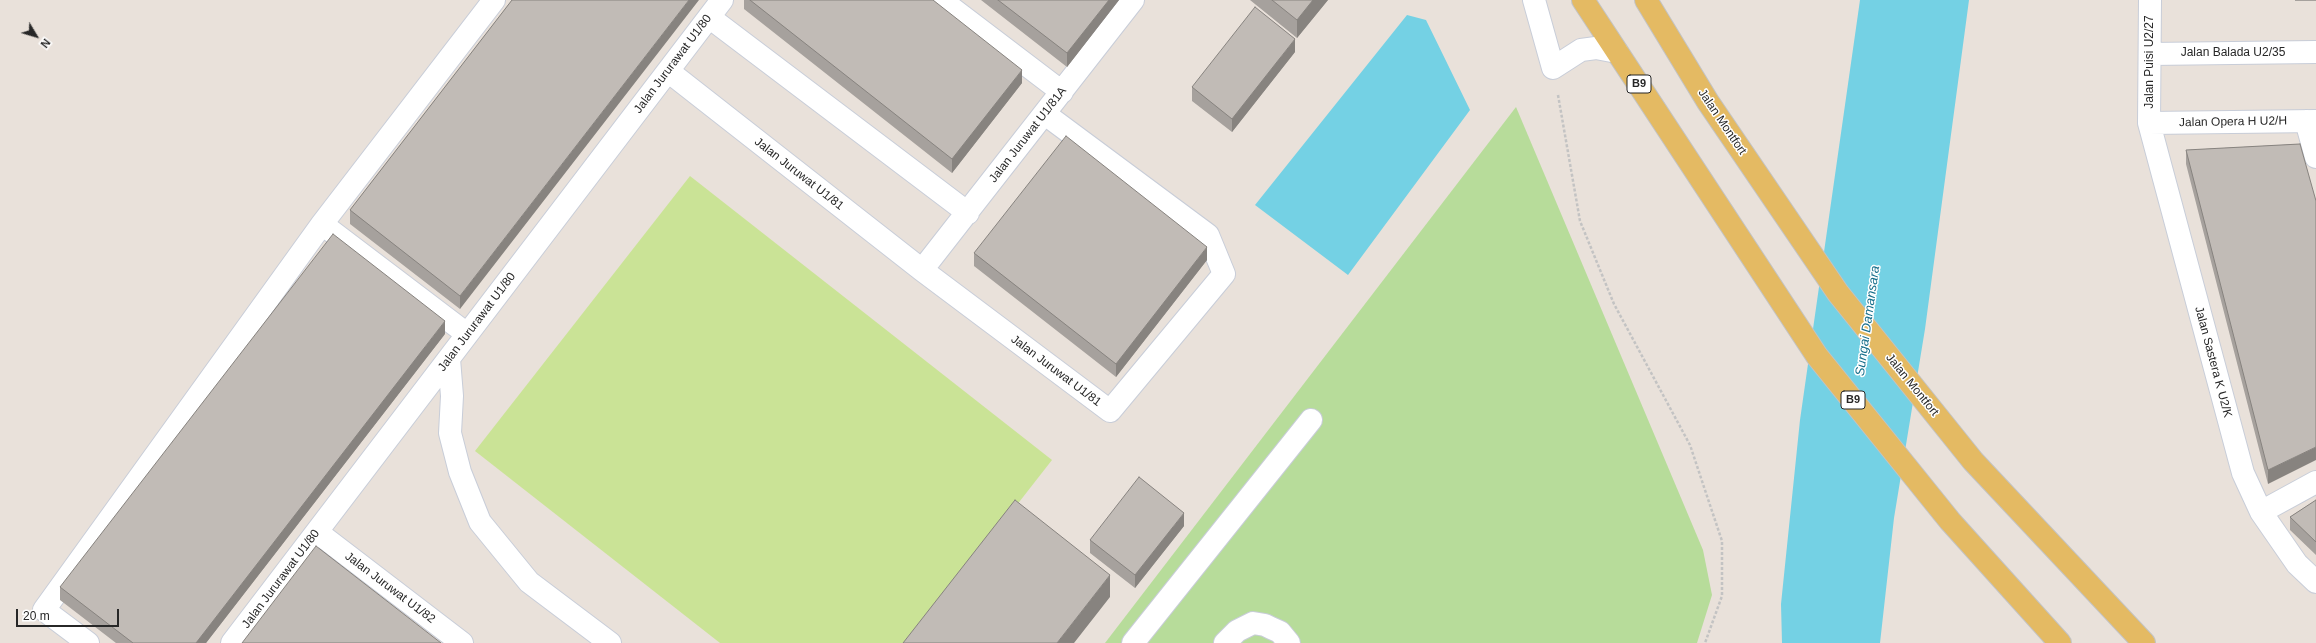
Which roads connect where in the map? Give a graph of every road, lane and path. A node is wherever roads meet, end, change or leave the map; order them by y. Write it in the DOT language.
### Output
graph roads {
  1 [pos="494,0"];
  2 [pos="940,0"];
  3 [pos="1133,0"];
  4 [pos="1534,0"];
  5 [pos="1583,0"];
  6 [pos="1646,0"];
  7 [pos="2150,0"];
  8 [pos="715,8"];
  9 [pos="1618,52"];
  10 [pos="2316,52"];
  11 [pos="2150,54"];
  12 [pos="1553,68"];
  13 [pos="668,71"];
  14 [pos="1062,92"];
  15 [pos="1045,114"];
  16 [pos="2311,121"];
  17 [pos="2149,124"];
  18 [pos="2316,157"];
  19 [pos="968,213"];
  20 [pos="322,224"];
  21 [pos="922,270"];
  22 [pos="467,334"];
  23 [pos="449,359"];
  24 [pos="1311,420"];
  25 [pos="2316,482"];
  26 [pos="2261,512"];
  27 [pos="317,532"];
  28 [pos="2316,582"];
  29 [pos="88,643"];
  30 [pos="232,643"];
  31 [pos="462,643"];
  32 [pos="610,643"];
  33 [pos="1133,643"];
  34 [pos="1225,643"];
  35 [pos="1289,643"];
  36 [pos="1705,643"];
  37 [pos="2060,643"];
  38 [pos="2144,643"];
  1 -- 20 [label="street"];
  2 -- 14 [label="street"];
  3 -- 14 [label="street, Jalan Juruwat U1/81A"];
  4 -- 12 [label="street"];
  5 -- 9 [label="main road, B9"];
  6 -- 38 [label="main road, Jalan Montfort"];
  7 -- 11 [label="street, Jalan Puisi U2/27"];
  8 -- 13 [label="street, Jalan Jururawat U1/80"];
  8 -- 19 [label="street"];
  9 -- 12 [label="street"];
  9 -- 37 [label="main road, B9"];
  10 -- 11 [label="street, Jalan Balada U2/35"];
  11 -- 17 [label="street, Jalan Puisi U2/27"];
  12 -- 36 [label="path"];
  13 -- 21 [label="street, Jalan Juruwat U1/81"];
  13 -- 22 [label="street, Jalan Jururawat U1/80"];
  14 -- 15 [label="street, Jalan Juruwat U1/81A"];
  15 -- 19 [label="street, Jalan Juruwat U1/81A"];
  15 -- 21 [label="street, Jalan Juruwat U1/81"];
  16 -- 17 [label="street, Jalan Opera H U2/H"];
  16 -- 18 [label="street"];
  17 -- 26 [label="street, Jalan Sastera K U2/K"];
  19 -- 21 [label="street, Jalan Juruwat U1/81A"];
  20 -- 22 [label="street"];
  20 -- 29 [label="street"];
  22 -- 23 [label="street, Jalan Jururawat U1/80"];
  23 -- 27 [label="street, Jalan Jururawat U1/80"];
  23 -- 32 [label="street"];
  24 -- 33 [label="street"];
  25 -- 26 [label="street"];
  26 -- 28 [label="street, Jalan Sastera K U2/K"];
  27 -- 30 [label="street, Jalan Jururawat U1/80"];
  27 -- 31 [label="street, Jalan Juruwat U1/82"];
  34 -- 35 [label="street"];
}
